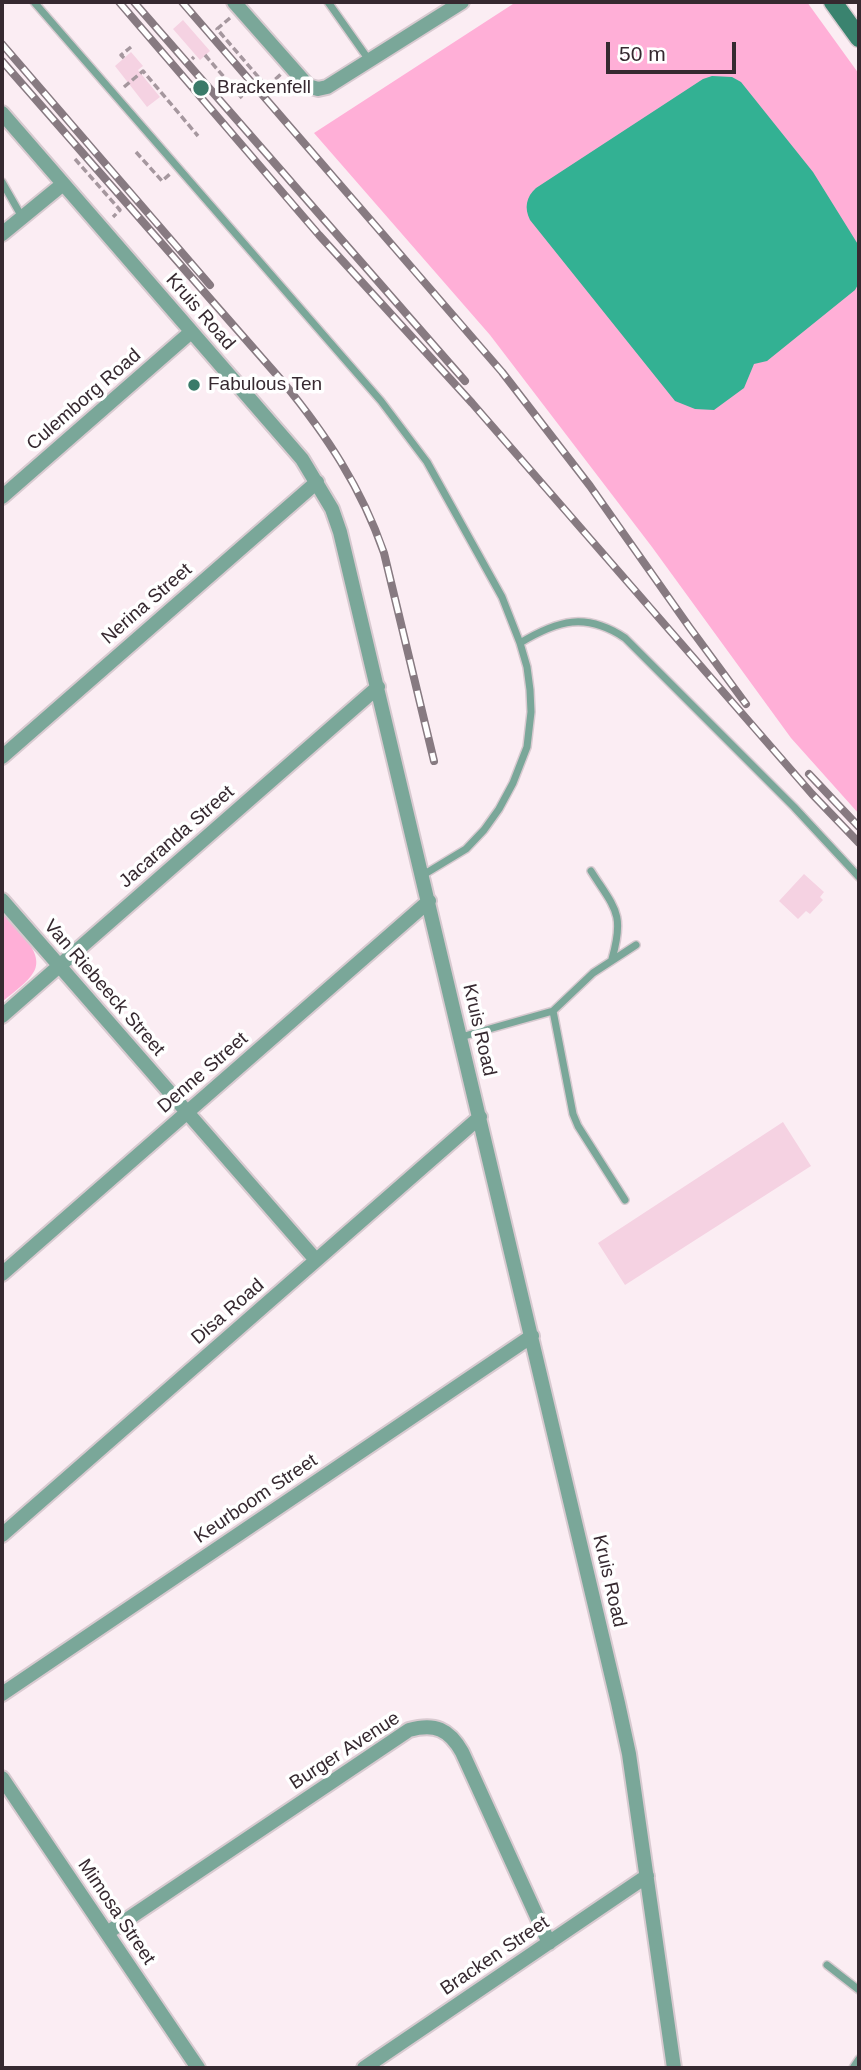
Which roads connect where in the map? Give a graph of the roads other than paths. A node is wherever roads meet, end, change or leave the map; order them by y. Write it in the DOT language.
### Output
graph roads {
  1 [pos="34,2"];
  2 [pos="234,2"];
  3 [pos="328,2"];
  4 [pos="462,2"];
  5 [pos="833,2"];
  6 [pos="859,38"];
  7 [pos="370,61"];
  8 [pos="2,113"];
  9 [pos="63,184"];
  10 [pos="3,186"];
  11 [pos="22,217"];
  12 [pos="2,234"];
  13 [pos="191,332"];
  14 [pos="317,482"];
  15 [pos="2,497"];
  16 [pos="520,643"];
  17 [pos="378,687"];
  18 [pos="2,757"];
  19 [pos="591,871"];
  20 [pos="423,875"];
  21 [pos="859,877"];
  22 [pos="2,900"];
  23 [pos="429,901"];
  24 [pos="636,945"];
  25 [pos="611,959"];
  26 [pos="60,966"];
  27 [pos="553,1011"];
  28 [pos="2,1016"];
  29 [pos="461,1037"];
  30 [pos="187,1112"];
  31 [pos="480,1117"];
  32 [pos="625,1200"];
  33 [pos="316,1260"];
  34 [pos="2,1274"];
  35 [pos="532,1336"];
  36 [pos="2,1535"];
  37 [pos="2,1694"];
  38 [pos="2,1778"];
  39 [pos="647,1876"];
  40 [pos="107,1933"];
  41 [pos="548,1943"];
  42 [pos="827,1965"];
  43 [pos="859,1990"];
  44 [pos="859,2059"];
  45 [pos="198,2068"];
  46 [pos="364,2068"];
  47 [pos="674,2068"];
  48 [pos="853,2068"];
  1 -- 16 [label="lane"];
  2 -- 7 [label="street"];
  3 -- 7 [label="lane"];
  4 -- 7 [label="street"];
  5 -- 6 [label="main road"];
  8 -- 9 [label="street, Kruis Road"];
  9 -- 11 [label="street"];
  9 -- 13 [label="street, Kruis Road"];
  10 -- 11 [label="lane"];
  11 -- 12 [label="street"];
  13 -- 14 [label="street, Kruis Road"];
  13 -- 15 [label="street, Culemborg Road"];
  14 -- 17 [label="street, Kruis Road"];
  14 -- 18 [label="street, Nerina Street"];
  16 -- 20 [label="lane"];
  16 -- 21 [label="lane"];
  17 -- 20 [label="street, Kruis Road"];
  17 -- 26 [label="street, Jacaranda Street"];
  19 -- 25 [label="lane"];
  20 -- 23 [label="street, Kruis Road"];
  22 -- 26 [label="street, Van Riebeeck Street"];
  23 -- 29 [label="street, Kruis Road"];
  23 -- 30 [label="street, Denne Street"];
  24 -- 25 [label="lane"];
  25 -- 27 [label="lane"];
  26 -- 28 [label="street, Jacaranda Street"];
  26 -- 30 [label="street, Van Riebeeck Street"];
  27 -- 29 [label="lane"];
  27 -- 32 [label="lane"];
  29 -- 31 [label="street, Kruis Road"];
  30 -- 33 [label="street, Van Riebeeck Street"];
  30 -- 34 [label="street, Denne Street"];
  31 -- 33 [label="street, Disa Road"];
  31 -- 35 [label="street, Kruis Road"];
  33 -- 36 [label="street, Disa Road"];
  35 -- 37 [label="street, Keurboom Street"];
  35 -- 39 [label="street, Kruis Road"];
  38 -- 40 [label="street, Mimosa Street"];
  39 -- 41 [label="street, Bracken Street"];
  39 -- 47 [label="street, Kruis Road"];
  40 -- 41 [label="street, Burger Avenue"];
  40 -- 45 [label="street, Mimosa Street"];
  41 -- 46 [label="street, Bracken Street"];
  42 -- 43 [label="lane"];
  44 -- 48 [label="lane"];
}
